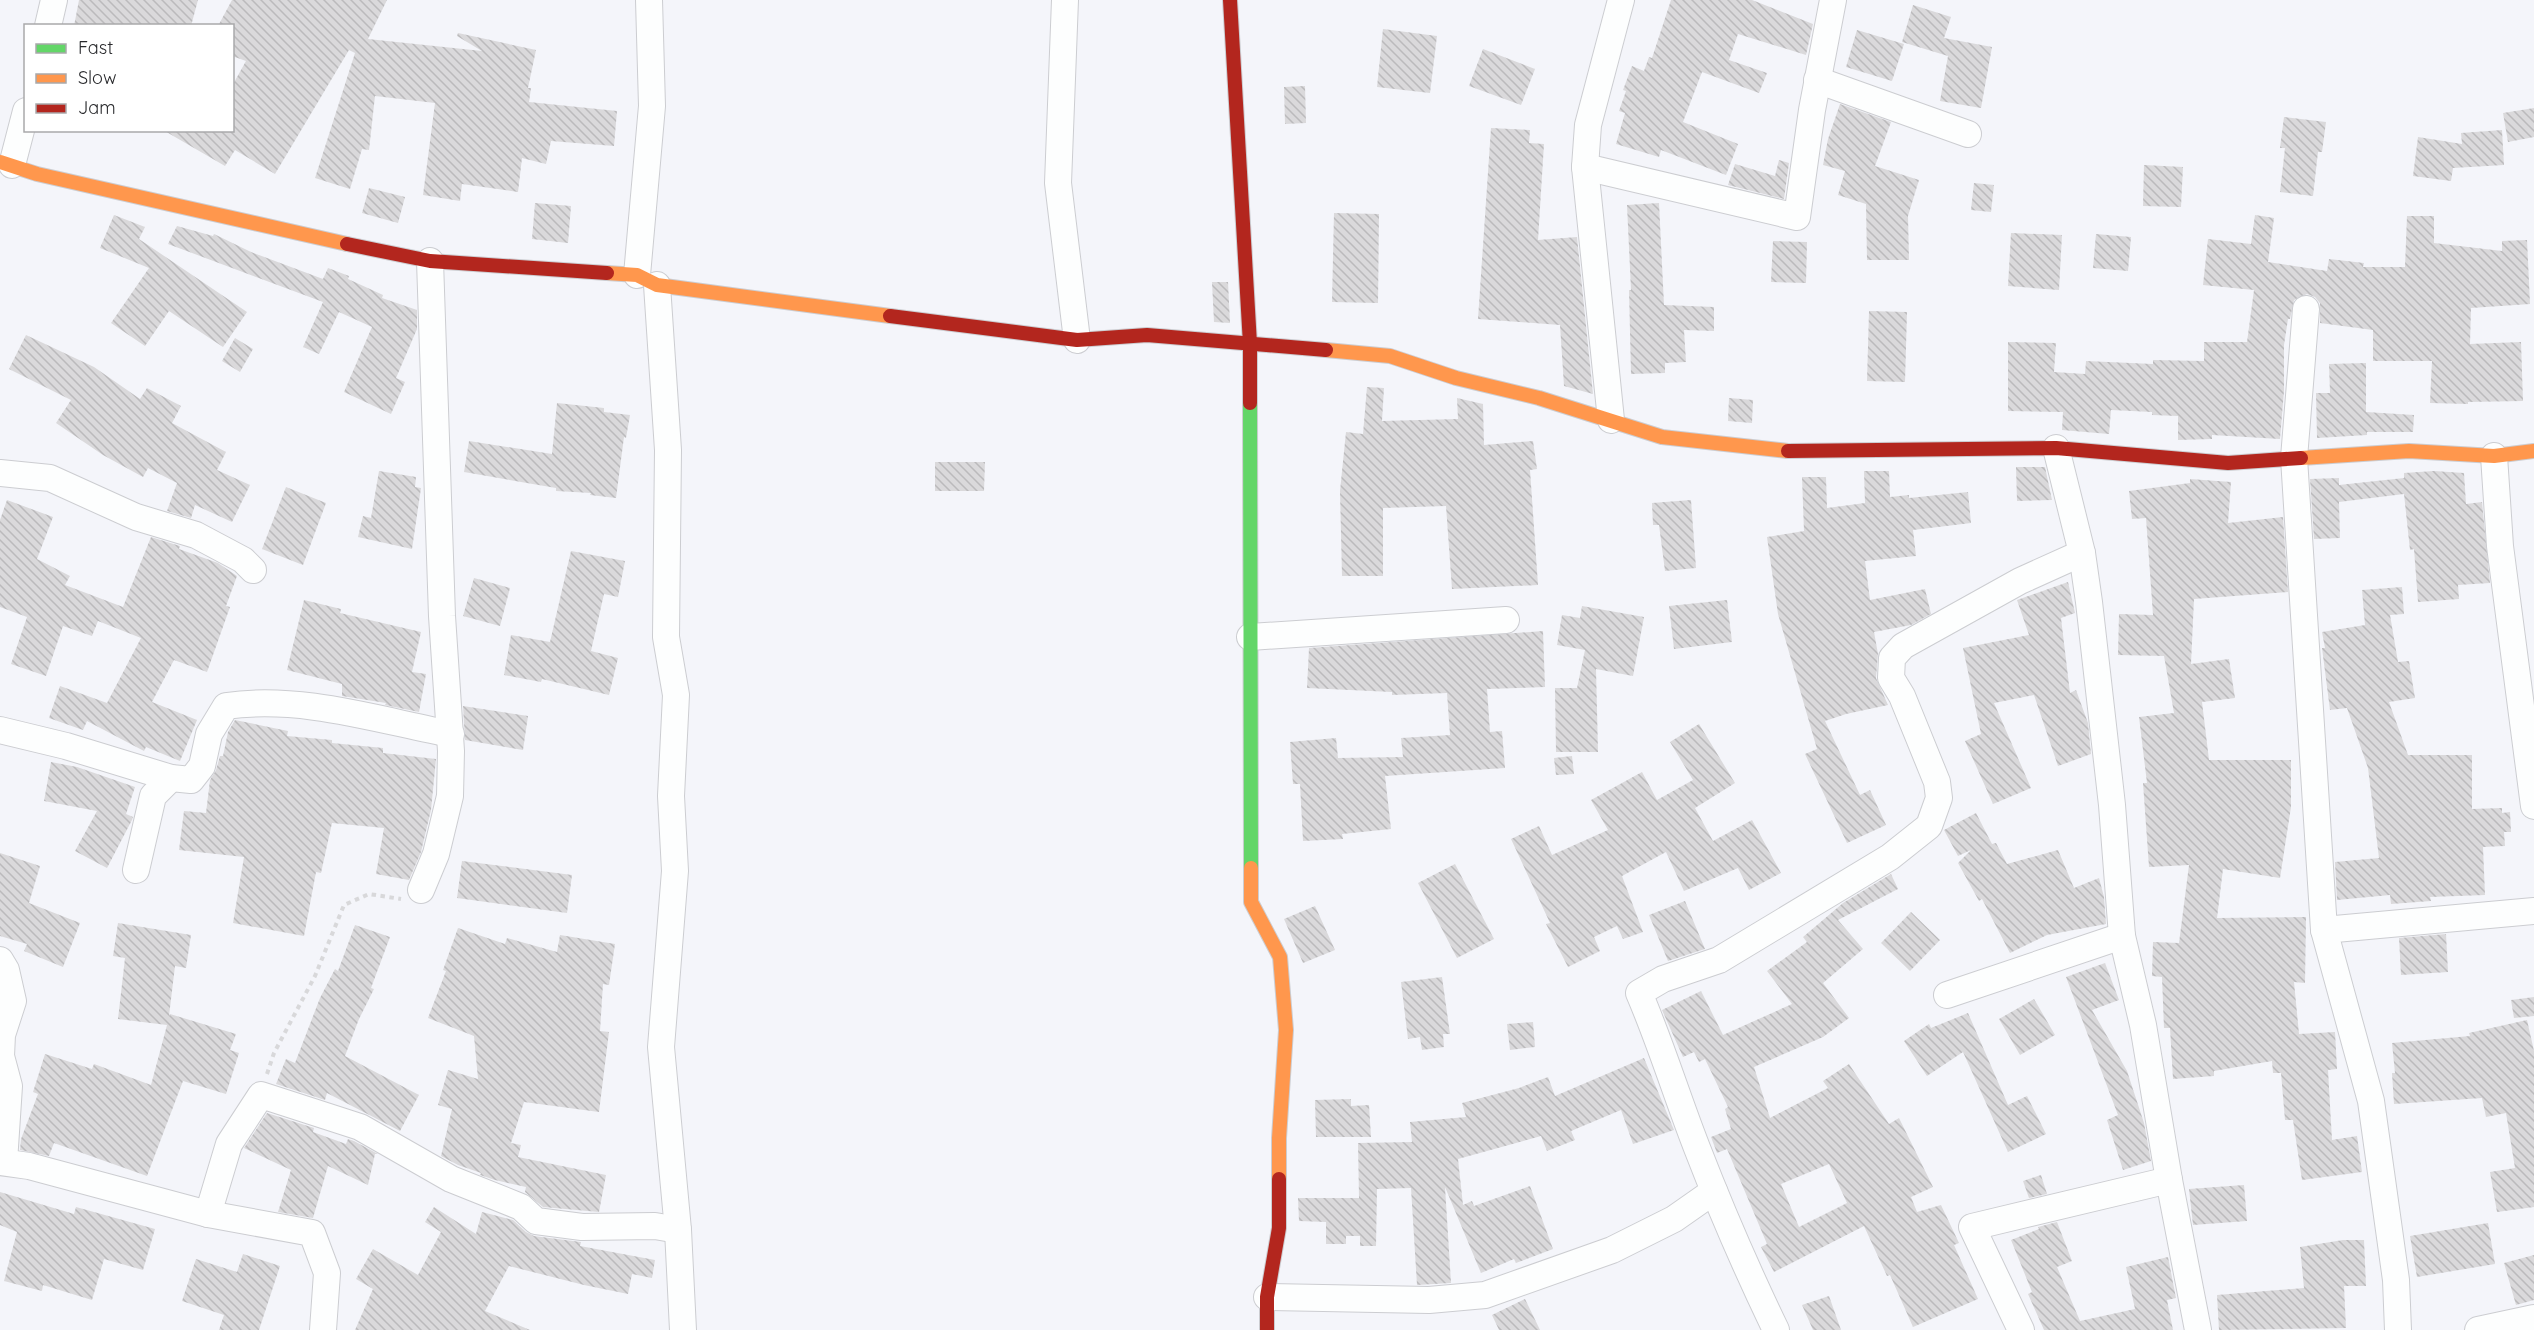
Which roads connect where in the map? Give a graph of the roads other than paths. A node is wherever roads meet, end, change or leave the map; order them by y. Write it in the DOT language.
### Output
graph roads {
  1 [pos="54,0"];
  2 [pos="649,0"];
  3 [pos="1065,0"];
  4 [pos="1230,0"];
  5 [pos="1621,0"];
  6 [pos="1833,0"];
  7 [pos="48,24"];
  8 [pos="1817,80"];
  9 [pos="24,116"];
  10 [pos="1968,134"];
  11 [pos="6,163"];
  12 [pos="1586,167"];
  13 [pos="430,261"];
  14 [pos="647,280"];
  15 [pos="2306,309"];
  16 [pos="1077,340"];
  17 [pos="1250,344"];
  18 [pos="1611,420"];
  19 [pos="2056,448"];
  20 [pos="2534,451"];
  21 [pos="2494,456"];
  22 [pos="2294,458"];
  23 [pos="0,473"];
  24 [pos="2082,553"];
  25 [pos="252,570"];
  26 [pos="1506,620"];
  27 [pos="1250,637"];
  28 [pos="0,730"];
  29 [pos="451,735"];
  30 [pos="171,778"];
  31 [pos="2534,806"];
  32 [pos="136,870"];
  33 [pos="421,890"];
  34 [pos="2534,911"];
  35 [pos="2324,930"];
  36 [pos="2122,936"];
  37 [pos="0,960"];
  38 [pos="1947,995"];
  39 [pos="2,1162"];
  40 [pos="2169,1180"];
  41 [pos="1714,1191"];
  42 [pos="208,1214"];
  43 [pos="678,1230"];
  44 [pos="1267,1297"];
  45 [pos="2534,1318"];
  46 [pos="324,1330"];
  47 [pos="683,1330"];
  48 [pos="1267,1330"];
  49 [pos="1776,1330"];
  50 [pos="2021,1330"];
  51 [pos="2198,1330"];
  52 [pos="2397,1330"];
  53 [pos="2478,1330"];
  1 -- 7 [label="street"];
  2 -- 14 [label="street"];
  3 -- 16 [label="street"];
  4 -- 17 [label="street"];
  5 -- 12 [label="street"];
  6 -- 8 [label="street"];
  8 -- 10 [label="street"];
  8 -- 12 [label="street"];
  9 -- 11 [label="street"];
  11 -- 13 [label="street"];
  12 -- 18 [label="street"];
  13 -- 14 [label="street"];
  13 -- 29 [label="street"];
  14 -- 16 [label="street"];
  14 -- 43 [label="street"];
  15 -- 22 [label="street"];
  16 -- 17 [label="street"];
  17 -- 18 [label="street"];
  17 -- 27 [label="street"];
  18 -- 19 [label="street"];
  19 -- 22 [label="street"];
  19 -- 24 [label="street"];
  20 -- 21 [label="street"];
  21 -- 22 [label="street"];
  21 -- 31 [label="street"];
  22 -- 35 [label="street"];
  23 -- 25 [label="street"];
  24 -- 36 [label="street"];
  24 -- 41 [label="street"];
  26 -- 27 [label="street"];
  27 -- 44 [label="street"];
  28 -- 30 [label="street"];
  29 -- 30 [label="street"];
  29 -- 33 [label="street"];
  30 -- 32 [label="street"];
  34 -- 35 [label="street"];
  35 -- 52 [label="street"];
  36 -- 38 [label="street"];
  36 -- 40 [label="street"];
  37 -- 39 [label="street"];
  39 -- 42 [label="street"];
  40 -- 50 [label="street"];
  40 -- 51 [label="street"];
  41 -- 44 [label="street"];
  41 -- 49 [label="street"];
  42 -- 43 [label="street"];
  42 -- 46 [label="street"];
  43 -- 47 [label="street"];
  44 -- 48 [label="street"];
  45 -- 53 [label="street"];
}
